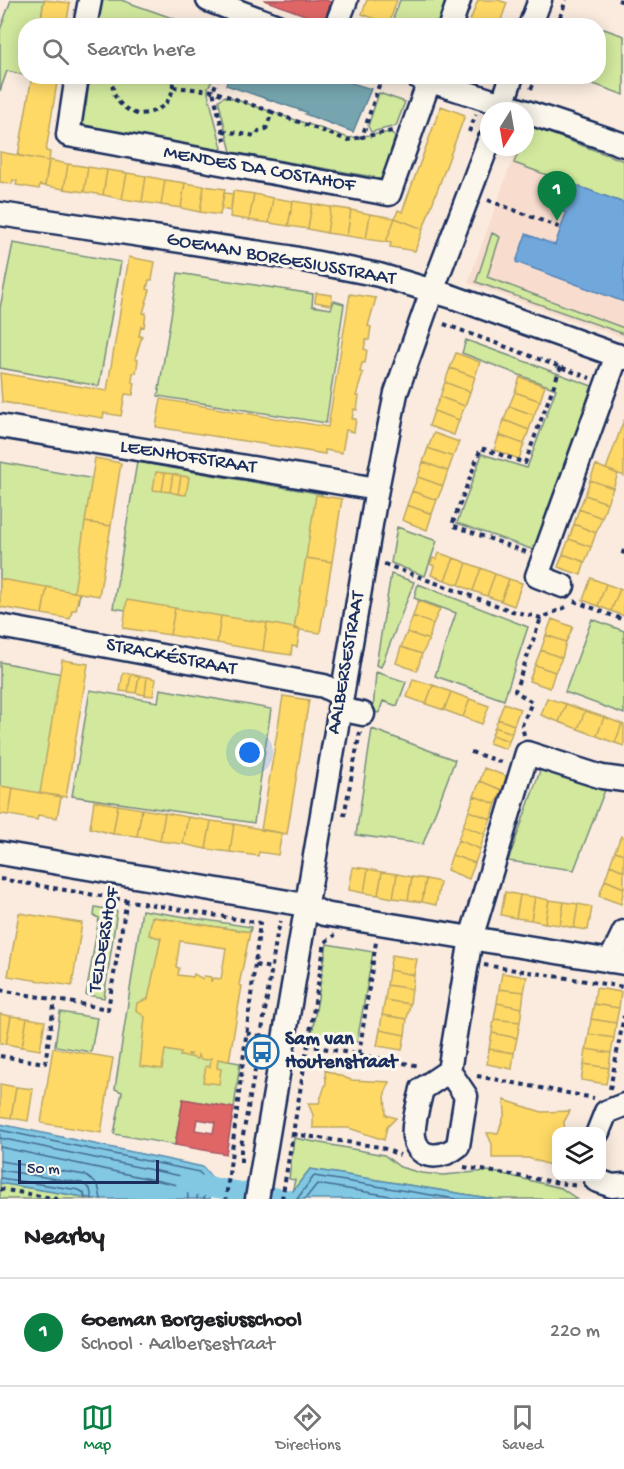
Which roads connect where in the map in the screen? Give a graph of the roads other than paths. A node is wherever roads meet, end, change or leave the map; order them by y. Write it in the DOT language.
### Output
graph roads {
  1 [pos="90,0"];
  2 [pos="208,0"];
  3 [pos="346,0"];
  4 [pos="459,0"];
  5 [pos="540,0"];
  6 [pos="235,5"];
  7 [pos="87,18"];
  8 [pos="261,18"];
  9 [pos="339,18"];
  10 [pos="453,18"];
  11 [pos="533,18"];
  12 [pos="76,84"];
  13 [pos="424,84"];
  14 [pos="441,84"];
  15 [pos="510,84"];
  16 [pos="486,102"];
  17 [pos="504,102"];
  18 [pos="534,118"];
  19 [pos="624,145"];
  20 [pos="484,156"];
  21 [pos="0,214"];
  22 [pos="442,294"];
  23 [pos="620,356"];
  24 [pos="0,426"];
  25 [pos="377,489"];
  26 [pos="569,594"];
  27 [pos="0,626"];
  28 [pos="340,702"];
  29 [pos="363,714"];
  30 [pos="613,779"];
  31 [pos="0,853"];
  32 [pos="315,910"];
  33 [pos="624,932"];
  34 [pos="471,938"];
  35 [pos="617,962"];
  36 [pos="449,1071"];
  37 [pos="616,1103"];
  38 [pos="600,1127"];
  39 [pos="600,1181"];
  40 [pos="624,1185"];
  41 [pos="270,1190"];
  1 -- 7 [label="street"];
  2 -- 6 [label="street"];
  3 -- 9 [label="street"];
  4 -- 10 [label="street"];
  5 -- 11 [label="street"];
  6 -- 8 [label="street"];
  12 -- 13 [label="street, MENDES DA COSTAHOF"];
  14 -- 16 [label="street, MENDES DA COSTAHOF"];
  15 -- 17 [label="street"];
  18 -- 19 [label="street, MENDES DA COSTAHOF"];
  20 -- 22 [label="street, AALBERSESTRAAT"];
  21 -- 22 [label="street, GOEMAN BORGESIUSSTRAAT"];
  22 -- 23 [label="street, GOEMAN BORGESIUSSTRAAT"];
  22 -- 25 [label="street, AALBERSESTRAAT"];
  23 -- 26 [label="street"];
  24 -- 25 [label="street, LEENHOFSTRAAT"];
  25 -- 28 [label="street, AALBERSESTRAAT"];
  27 -- 28 [label="street, STRACKÉSTRAAT"];
  28 -- 29 [label="street, STRACKÉSTRAAT"];
  28 -- 32 [label="street, AALBERSESTRAAT"];
  30 -- 34 [label="street"];
  31 -- 32 [label="street"];
  32 -- 34 [label="street"];
  32 -- 41 [label="street, AALBERSESTRAAT"];
  33 -- 35 [label="street"];
  34 -- 35 [label="street"];
  34 -- 36 [label="street"];
  37 -- 38 [label="street"];
  39 -- 40 [label="street"];
}
